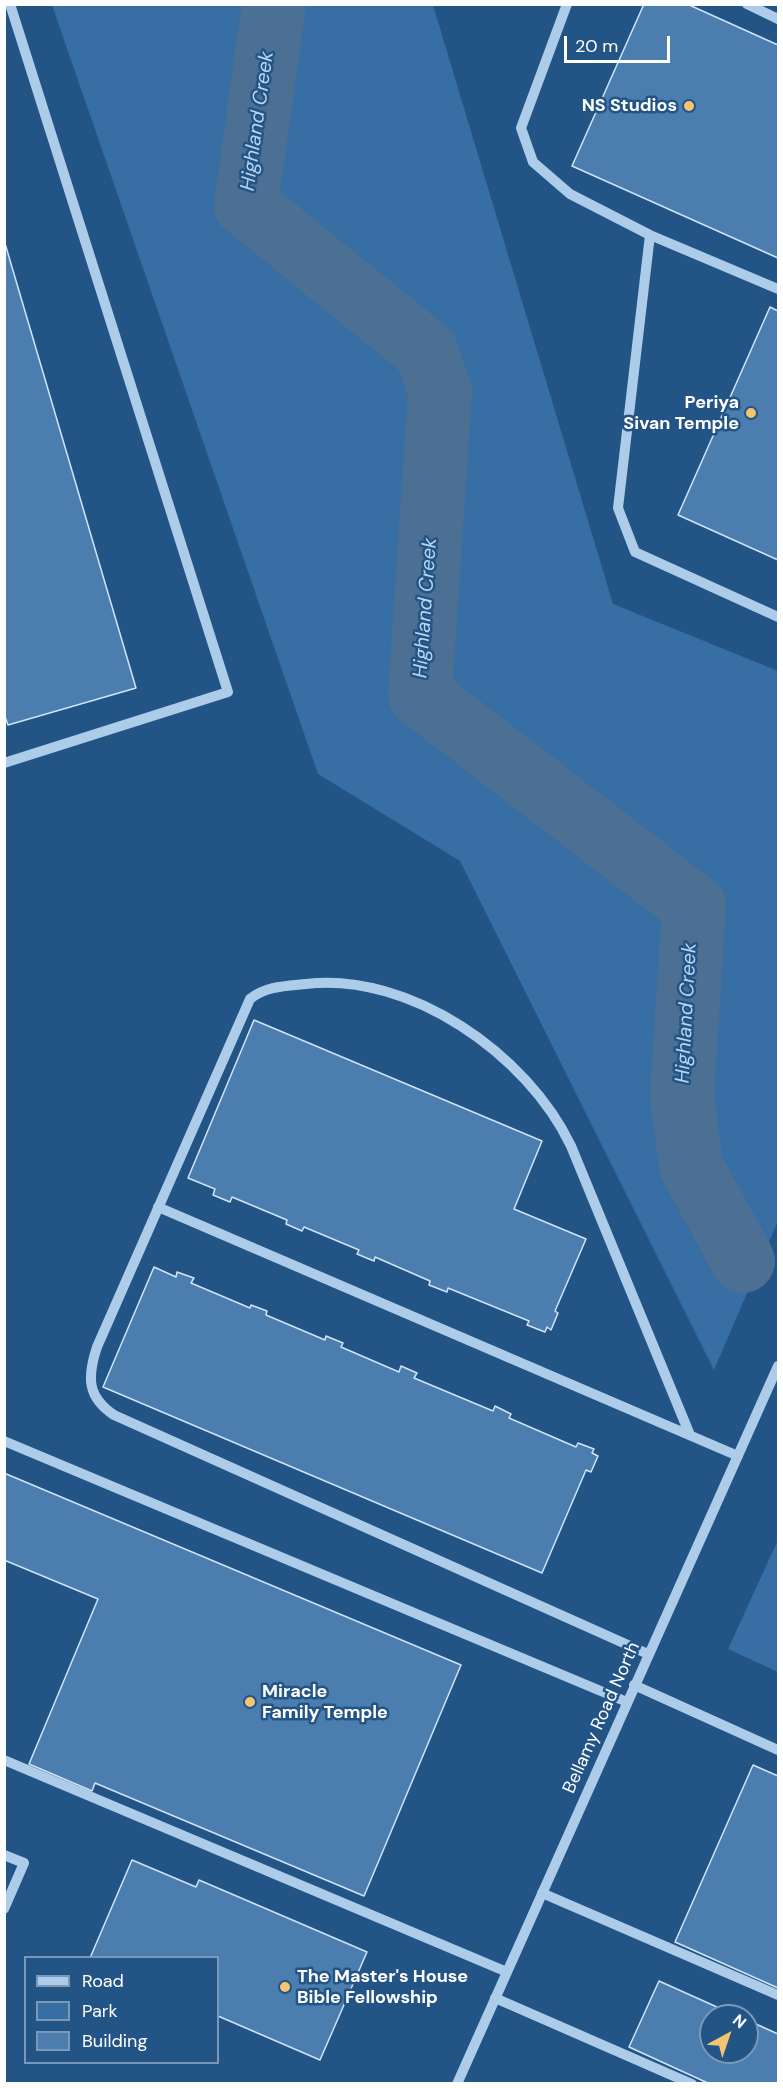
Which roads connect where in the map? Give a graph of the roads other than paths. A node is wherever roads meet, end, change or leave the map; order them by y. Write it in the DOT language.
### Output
graph roads {
  1 [pos="10,4"];
  2 [pos="567,4"];
  3 [pos="747,4"];
  4 [pos="778,19"];
  5 [pos="650,235"];
  6 [pos="778,289"];
  7 [pos="778,617"];
  8 [pos="4,763"];
  9 [pos="158,1207"];
  10 [pos="778,1366"];
  11 [pos="690,1435"];
  12 [pos="4,1441"];
  13 [pos="738,1456"];
  14 [pos="648,1654"];
  15 [pos="634,1685"];
  16 [pos="627,1702"];
  17 [pos="778,1750"];
  18 [pos="4,1760"];
  19 [pos="4,1855"];
  20 [pos="542,1893"];
  21 [pos="4,1908"];
  22 [pos="507,1972"];
  23 [pos="778,1995"];
  24 [pos="495,1998"];
  25 [pos="457,2084"];
  26 [pos="692,2084"];
  1 -- 8 [label="street"];
  2 -- 5 [label="street"];
  3 -- 4 [label="street"];
  5 -- 6 [label="street"];
  5 -- 7 [label="street"];
  9 -- 11 [label="street"];
  9 -- 11 [label="street"];
  9 -- 14 [label="street"];
  10 -- 13 [label="street, Bellamy Road North"];
  11 -- 13 [label="street"];
  12 -- 16 [label="street"];
  13 -- 14 [label="street, Bellamy Road North"];
  14 -- 15 [label="street, Bellamy Road North"];
  15 -- 16 [label="street, Bellamy Road North"];
  15 -- 17 [label="street"];
  16 -- 20 [label="street, Bellamy Road North"];
  18 -- 22 [label="street"];
  19 -- 21 [label="street"];
  20 -- 22 [label="street, Bellamy Road North"];
  20 -- 23 [label="street"];
  22 -- 24 [label="street, Bellamy Road North"];
  24 -- 25 [label="street, Bellamy Road North"];
  24 -- 26 [label="street"];
}
